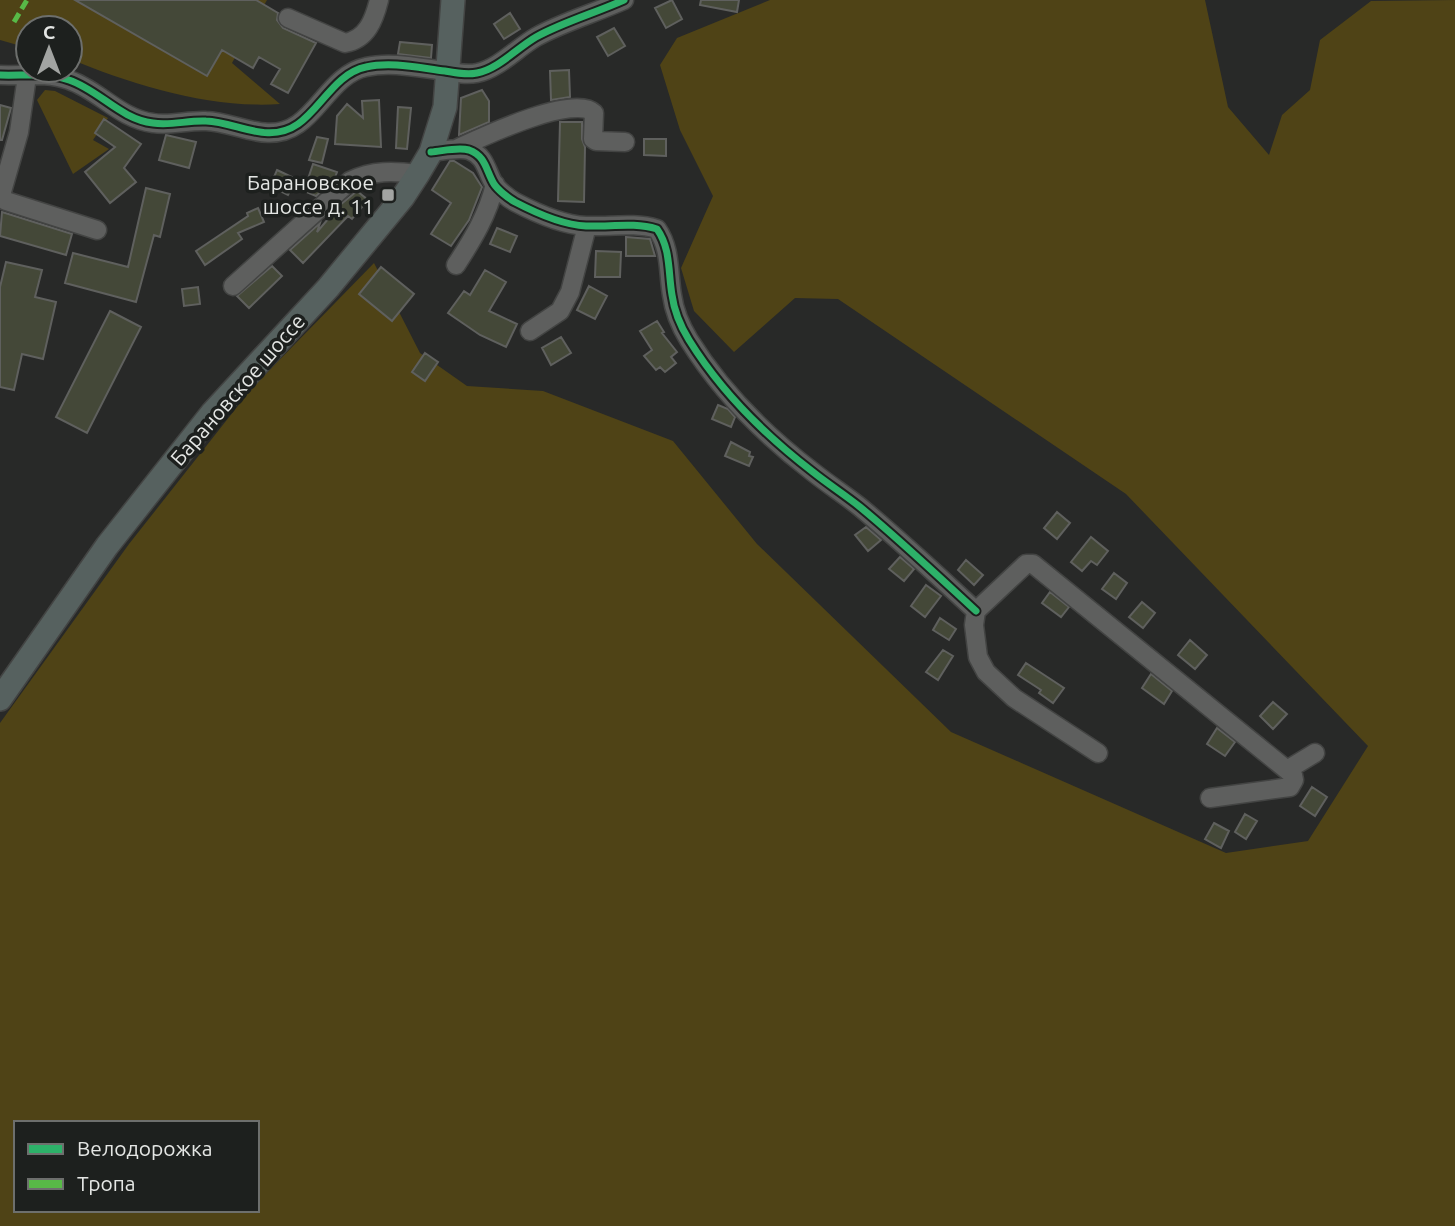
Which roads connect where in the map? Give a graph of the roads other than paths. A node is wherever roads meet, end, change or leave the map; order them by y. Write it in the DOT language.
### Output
graph roads {
  1 [pos="379,0"];
  2 [pos="453,0"];
  3 [pos="624,0"];
  4 [pos="590,7"];
  5 [pos="288,18"];
  6 [pos="447,71"];
  7 [pos="26,84"];
  8 [pos="76,84"];
  9 [pos="625,142"];
  10 [pos="456,149"];
  11 [pos="431,152"];
  12 [pos="418,174"];
  13 [pos="495,184"];
  14 [pos="587,226"];
  15 [pos="97,230"];
  16 [pos="456,265"];
  17 [pos="233,286"];
  18 [pos="530,331"];
  19 [pos="976,611"];
  20 [pos="0,699"];
  21 [pos="1098,753"];
  22 [pos="1315,753"];
  23 [pos="1287,770"];
  24 [pos="1210,799"];
  1 -- 5 [label="street"];
  2 -- 6 [label="main road, Барановское шоссе"];
  3 -- 4 [label="street"];
  4 -- 6 [label="street"];
  6 -- 8 [label="street"];
  6 -- 11 [label="main road, Барановское шоссе"];
  7 -- 15 [label="street"];
  9 -- 10 [label="street"];
  10 -- 11 [label="street"];
  10 -- 13 [label="street"];
  11 -- 12 [label="main road, Барановское шоссе"];
  12 -- 17 [label="street"];
  12 -- 20 [label="main road, Барановское шоссе"];
  13 -- 14 [label="street"];
  13 -- 16 [label="street"];
  14 -- 18 [label="street"];
  14 -- 19 [label="street"];
  19 -- 21 [label="street"];
  19 -- 23 [label="street"];
  22 -- 23 [label="street"];
  23 -- 24 [label="street"];
}
